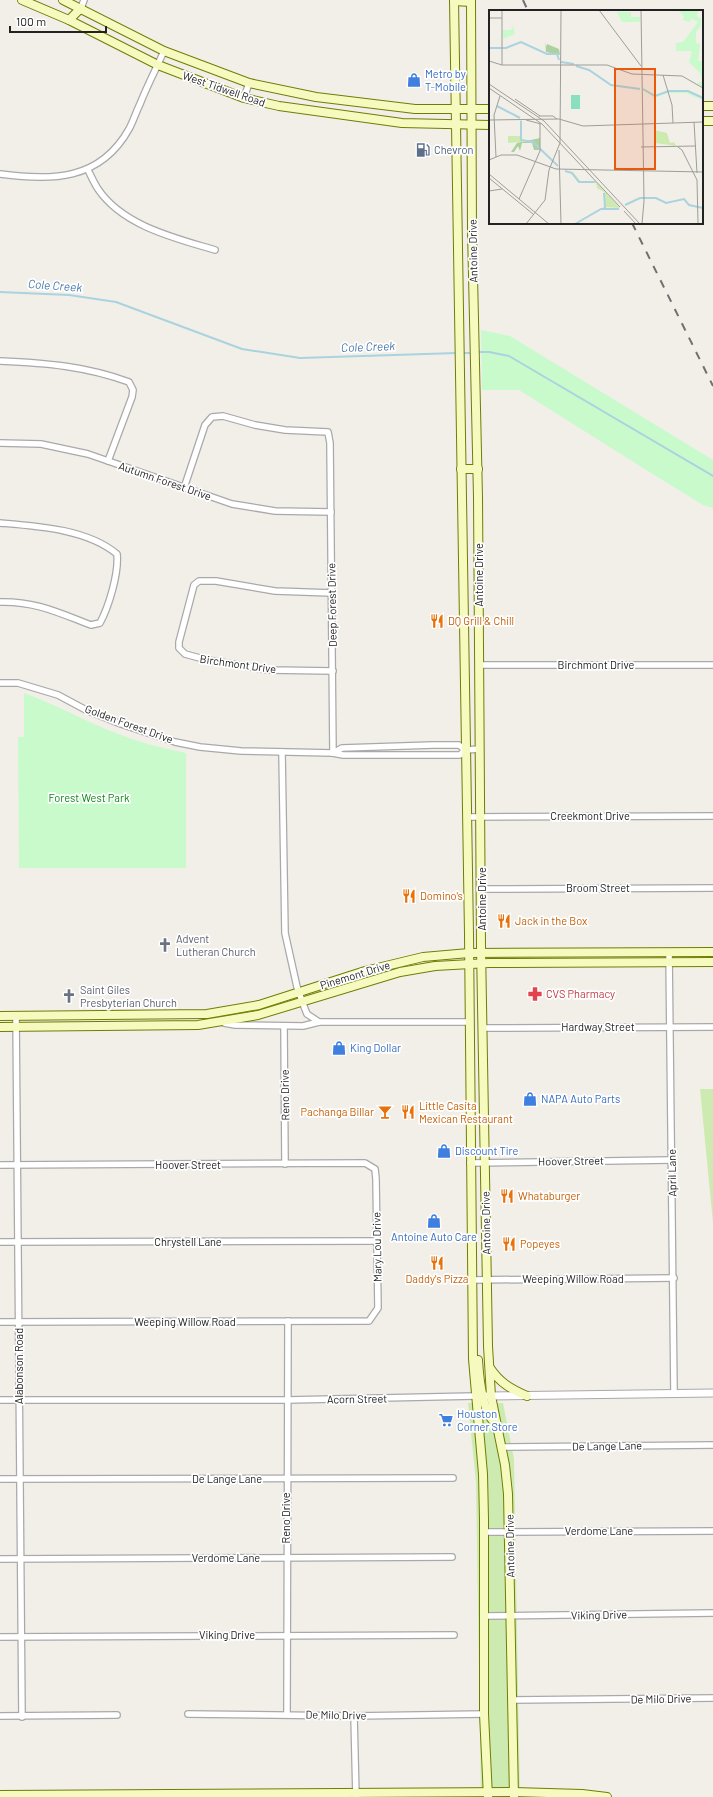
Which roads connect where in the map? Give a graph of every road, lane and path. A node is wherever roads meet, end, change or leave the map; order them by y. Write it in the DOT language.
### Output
graph roads {
  1 [pos="22,0"];
  2 [pos="63,0"];
  3 [pos="454,1"];
  4 [pos="471,1"];
  5 [pos="73,2"];
  6 [pos="82,4"];
  7 [pos="69,20"];
  8 [pos="164,51"];
  9 [pos="158,65"];
  10 [pos="249,83"];
  11 [pos="244,98"];
  12 [pos="456,109"];
  13 [pos="472,109"];
  14 [pos="489,109"];
  15 [pos="456,125"];
  16 [pos="472,125"];
  17 [pos="489,125"];
  18 [pos="88,170"];
  19 [pos="0,174"];
  20 [pos="215,250"];
  21 [pos="0,361"];
  22 [pos="0,443"];
  23 [pos="108,461"];
  24 [pos="461,469"];
  25 [pos="478,469"];
  26 [pos="184,488"];
  27 [pos="331,512"];
  28 [pos="0,523"];
  29 [pos="464,557"];
  30 [pos="479,557"];
  31 [pos="332,594"];
  32 [pos="0,602"];
  33 [pos="465,665"];
  34 [pos="479,665"];
  35 [pos="713,665"];
  36 [pos="333,672"];
  37 [pos="0,682"];
  38 [pos="465,750"];
  39 [pos="480,750"];
  40 [pos="282,752"];
  41 [pos="333,752"];
  42 [pos="467,816"];
  43 [pos="713,816"];
  44 [pos="482,817"];
  45 [pos="713,888"];
  46 [pos="482,889"];
  47 [pos="713,952"];
  48 [pos="469,953"];
  49 [pos="481,953"];
  50 [pos="579,953"];
  51 [pos="669,953"];
  52 [pos="670,962"];
  53 [pos="713,962"];
  54 [pos="579,963"];
  55 [pos="469,964"];
  56 [pos="482,964"];
  57 [pos="365,971"];
  58 [pos="369,981"];
  59 [pos="299,992"];
  60 [pos="302,1001"];
  61 [pos="207,1014"];
  62 [pos="106,1015"];
  63 [pos="0,1016"];
  64 [pos="16,1016"];
  65 [pos="222,1022"];
  66 [pos="319,1022"];
  67 [pos="469,1022"];
  68 [pos="208,1024"];
  69 [pos="106,1026"];
  70 [pos="284,1026"];
  71 [pos="0,1027"];
  72 [pos="16,1027"];
  73 [pos="671,1027"];
  74 [pos="713,1027"];
  75 [pos="483,1028"];
  76 [pos="469,1072"];
  77 [pos="484,1073"];
  78 [pos="671,1160"];
  79 [pos="470,1163"];
  80 [pos="486,1163"];
  81 [pos="285,1164"];
  82 [pos="0,1165"];
  83 [pos="17,1165"];
  84 [pos="375,1169"];
  85 [pos="376,1241"];
  86 [pos="0,1242"];
  87 [pos="18,1242"];
  88 [pos="674,1278"];
  89 [pos="472,1280"];
  90 [pos="487,1280"];
  91 [pos="288,1321"];
  92 [pos="369,1321"];
  93 [pos="0,1322"];
  94 [pos="19,1322"];
  95 [pos="489,1366"];
  96 [pos="674,1393"];
  97 [pos="713,1393"];
  98 [pos="483,1396"];
  99 [pos="527,1396"];
  100 [pos="0,1400"];
  101 [pos="19,1400"];
  102 [pos="287,1400"];
  103 [pos="713,1444"];
  104 [pos="502,1447"];
  105 [pos="453,1478"];
  106 [pos="0,1479"];
  107 [pos="20,1479"];
  108 [pos="286,1479"];
  109 [pos="713,1531"];
  110 [pos="484,1532"];
  111 [pos="510,1532"];
  112 [pos="452,1557"];
  113 [pos="286,1558"];
  114 [pos="0,1559"];
  115 [pos="21,1559"];
  116 [pos="713,1613"];
  117 [pos="484,1616"];
  118 [pos="511,1616"];
  119 [pos="288,1635"];
  120 [pos="454,1635"];
  121 [pos="0,1637"];
  122 [pos="21,1637"];
  123 [pos="713,1698"];
  124 [pos="512,1700"];
  125 [pos="188,1714"];
  126 [pos="287,1714"];
  127 [pos="484,1714"];
  128 [pos="0,1716"];
  129 [pos="117,1716"];
  130 [pos="354,1716"];
  131 [pos="22,1717"];
  132 [pos="0,1794"];
  133 [pos="356,1795"];
  134 [pos="488,1795"];
  135 [pos="514,1795"];
  136 [pos="132,1796"];
  137 [pos="243,1796"];
  138 [pos="607,1797"];
  1 -- 7 [label="main road, West Tidwell Road"];
  2 -- 5 [label="main road, West Tidwell Road"];
  3 -- 4 [label="main road"];
  3 -- 12 [label="main road, Antoine Drive"];
  4 -- 13 [label="main road, Antoine Drive"];
  5 -- 6 [label="main road, West Tidwell Road"];
  5 -- 7 [label="main road"];
  6 -- 7 [label="main road"];
  6 -- 8 [label="main road, West Tidwell Road"];
  7 -- 9 [label="main road, West Tidwell Road"];
  8 -- 9 [label="street"];
  8 -- 10 [label="main road, West Tidwell Road"];
  9 -- 11 [label="main road, West Tidwell Road"];
  9 -- 18 [label="street"];
  10 -- 11 [label="street"];
  10 -- 12 [label="main road, West Tidwell Road"];
  11 -- 15 [label="main road, West Tidwell Road"];
  12 -- 13 [label="main road, West Tidwell Road"];
  12 -- 15 [label="main road, Antoine Drive"];
  13 -- 14 [label="main road, West Tidwell Road"];
  13 -- 16 [label="main road, Antoine Drive"];
  15 -- 16 [label="main road, West Tidwell Road"];
  15 -- 24 [label="main road, Antoine Drive"];
  16 -- 17 [label="main road, West Tidwell Road"];
  16 -- 25 [label="main road, Antoine Drive"];
  18 -- 19 [label="street"];
  18 -- 20 [label="street"];
  21 -- 23 [label="street"];
  22 -- 23 [label="street, Autumn Forest Drive"];
  23 -- 26 [label="street, Autumn Forest Drive"];
  24 -- 25 [label="main road"];
  24 -- 29 [label="main road, Antoine Drive"];
  25 -- 30 [label="main road, Antoine Drive"];
  26 -- 27 [label="street, Autumn Forest Drive"];
  26 -- 27 [label="street, Deep Forest Drive"];
  27 -- 31 [label="street, Deep Forest Drive"];
  28 -- 32 [label="street"];
  29 -- 30 [label="main road"];
  29 -- 33 [label="main road, Antoine Drive"];
  30 -- 34 [label="main road, Antoine Drive"];
  31 -- 36 [label="street, Deep Forest Drive"];
  31 -- 36 [label="street, Birchmont Drive"];
  33 -- 34 [label="main road"];
  33 -- 38 [label="main road, Antoine Drive"];
  34 -- 35 [label="street, Birchmont Drive"];
  34 -- 39 [label="main road, Antoine Drive"];
  36 -- 41 [label="street, Deep Forest Drive"];
  37 -- 40 [label="street, Golden Forest Drive"];
  38 -- 39 [label="street, Golden Forest Drive"];
  38 -- 41 [label="street, Golden Forest Drive"];
  38 -- 41 [label="street, Golden Forest Drive"];
  38 -- 42 [label="main road, Antoine Drive"];
  39 -- 44 [label="main road, Antoine Drive"];
  40 -- 41 [label="street, Golden Forest Drive"];
  40 -- 59 [label="street"];
  42 -- 44 [label="street, Creekmont Drive"];
  42 -- 48 [label="main road, Antoine Drive"];
  43 -- 44 [label="street, Creekmont Drive"];
  44 -- 46 [label="main road, Antoine Drive"];
  45 -- 46 [label="street, Broom Street"];
  46 -- 49 [label="main road, Antoine Drive"];
  47 -- 51 [label="main road, Pinemont Drive"];
  48 -- 49 [label="main road, Pinemont Drive"];
  48 -- 55 [label="main road, Antoine Drive"];
  48 -- 57 [label="main road, Pinemont Drive"];
  49 -- 50 [label="main road, Pinemont Drive"];
  49 -- 56 [label="main road, Antoine Drive"];
  50 -- 51 [label="main road, Pinemont Drive"];
  50 -- 54 [label="main road"];
  51 -- 52 [label="street, April Lane"];
  52 -- 53 [label="main road, Pinemont Drive"];
  52 -- 54 [label="main road, Pinemont Drive"];
  52 -- 73 [label="street, April Lane"];
  54 -- 56 [label="main road, Pinemont Drive"];
  55 -- 56 [label="main road, Pinemont Drive"];
  55 -- 58 [label="main road, Pinemont Drive"];
  55 -- 67 [label="main road, Antoine Drive"];
  56 -- 75 [label="main road, Antoine Drive"];
  57 -- 58 [label="main road"];
  57 -- 59 [label="main road, Pinemont Drive"];
  58 -- 60 [label="main road, Pinemont Drive"];
  59 -- 60 [label="street"];
  59 -- 61 [label="main road, Pinemont Drive"];
  60 -- 65 [label="main road, Pinemont Drive"];
  60 -- 66 [label="street"];
  61 -- 62 [label="main road, Pinemont Drive"];
  61 -- 68 [label="main road"];
  62 -- 64 [label="main road, Pinemont Drive"];
  62 -- 69 [label="main road"];
  63 -- 64 [label="main road, Pinemont Drive"];
  64 -- 72 [label="street, Alabonson Road"];
  65 -- 68 [label="main road, Pinemont Drive"];
  65 -- 70 [label="street"];
  66 -- 67 [label="street"];
  66 -- 70 [label="street"];
  67 -- 76 [label="main road, Antoine Drive"];
  68 -- 69 [label="main road, Pinemont Drive"];
  69 -- 72 [label="main road, Pinemont Drive"];
  70 -- 81 [label="street, Reno Drive"];
  71 -- 72 [label="main road, Pinemont Drive"];
  72 -- 83 [label="street, Alabonson Road"];
  73 -- 74 [label="street, Hardway Street"];
  73 -- 75 [label="street, Hardway Street"];
  73 -- 78 [label="street, April Lane"];
  75 -- 77 [label="main road, Antoine Drive"];
  76 -- 77 [label="main road"];
  76 -- 79 [label="main road, Antoine Drive"];
  77 -- 80 [label="main road, Antoine Drive"];
  78 -- 80 [label="street, Hoover Street"];
  78 -- 88 [label="street, April Lane"];
  79 -- 80 [label="street, Hoover Street"];
  79 -- 89 [label="main road, Antoine Drive"];
  80 -- 90 [label="main road, Antoine Drive"];
  81 -- 83 [label="street, Hoover Street"];
  81 -- 84 [label="street, Hoover Street"];
  82 -- 83 [label="street, Hoover Street"];
  83 -- 87 [label="street, Alabonson Road"];
  84 -- 85 [label="street, Mary Lou Drive"];
  85 -- 87 [label="street, Chrystell Lane"];
  85 -- 92 [label="street, Mary Lou Drive"];
  86 -- 87 [label="street, Chrystell Lane"];
  87 -- 94 [label="street, Alabonson Road"];
  88 -- 90 [label="street, Weeping Willow Road"];
  88 -- 96 [label="street, April Lane"];
  89 -- 90 [label="street, Weeping Willow Road"];
  89 -- 98 [label="main road, Antoine Drive"];
  90 -- 95 [label="main road, Antoine Drive"];
  91 -- 92 [label="street, Weeping Willow Road"];
  91 -- 94 [label="street, Weeping Willow Road"];
  91 -- 102 [label="street, Reno Drive"];
  93 -- 94 [label="street, Weeping Willow Road"];
  94 -- 101 [label="street, Alabonson Road"];
  95 -- 98 [label="main road, Antoine Drive"];
  95 -- 99 [label="main road"];
  96 -- 97 [label="street, Acorn Street"];
  96 -- 99 [label="street, Acorn Street"];
  98 -- 99 [label="street, Acorn Street"];
  98 -- 102 [label="street, Acorn Street"];
  98 -- 104 [label="main road, Antoine Drive"];
  98 -- 110 [label="main road, Antoine Drive"];
  100 -- 101 [label="street, Acorn Street"];
  101 -- 102 [label="street, Acorn Street"];
  101 -- 107 [label="street, Alabonson Road"];
  102 -- 108 [label="street, Reno Drive"];
  103 -- 104 [label="street, De Lange Lane"];
  104 -- 111 [label="main road, Antoine Drive"];
  105 -- 108 [label="street, De Lange Lane"];
  106 -- 107 [label="street, De Lange Lane"];
  107 -- 108 [label="street, De Lange Lane"];
  107 -- 115 [label="street, Alabonson Road"];
  108 -- 113 [label="street, Reno Drive"];
  109 -- 111 [label="street, Verdome Lane"];
  110 -- 111 [label="street, Verdome Lane"];
  110 -- 117 [label="main road, Antoine Drive"];
  111 -- 118 [label="main road, Antoine Drive"];
  112 -- 113 [label="street, Verdome Lane"];
  113 -- 115 [label="street, Verdome Lane"];
  113 -- 119 [label="street, Reno Drive"];
  114 -- 115 [label="street, Verdome Lane"];
  115 -- 122 [label="street, Alabonson Road"];
  116 -- 118 [label="street, Viking Drive"];
  117 -- 118 [label="street, Viking Drive"];
  117 -- 127 [label="main road, Antoine Drive"];
  118 -- 124 [label="main road, Antoine Drive"];
  119 -- 120 [label="street, Viking Drive"];
  119 -- 122 [label="street, Viking Drive"];
  119 -- 126 [label="street, Reno Drive"];
  121 -- 122 [label="street, Viking Drive"];
  122 -- 131 [label="street, Alabonson Road"];
  123 -- 124 [label="street, De Milo Drive"];
  124 -- 135 [label="main road, Antoine Drive"];
  125 -- 126 [label="street, De Milo Drive"];
  126 -- 130 [label="street, De Milo Drive"];
  127 -- 130 [label="street, De Milo Drive"];
  127 -- 134 [label="main road, Antoine Drive"];
  128 -- 131 [label="street"];
  129 -- 131 [label="street"];
  130 -- 133 [label="street"];
  132 -- 136 [label="main road"];
  133 -- 134 [label="main road"];
  133 -- 137 [label="main road"];
  134 -- 135 [label="main road"];
  135 -- 138 [label="main road"];
  136 -- 137 [label="main road"];
}
